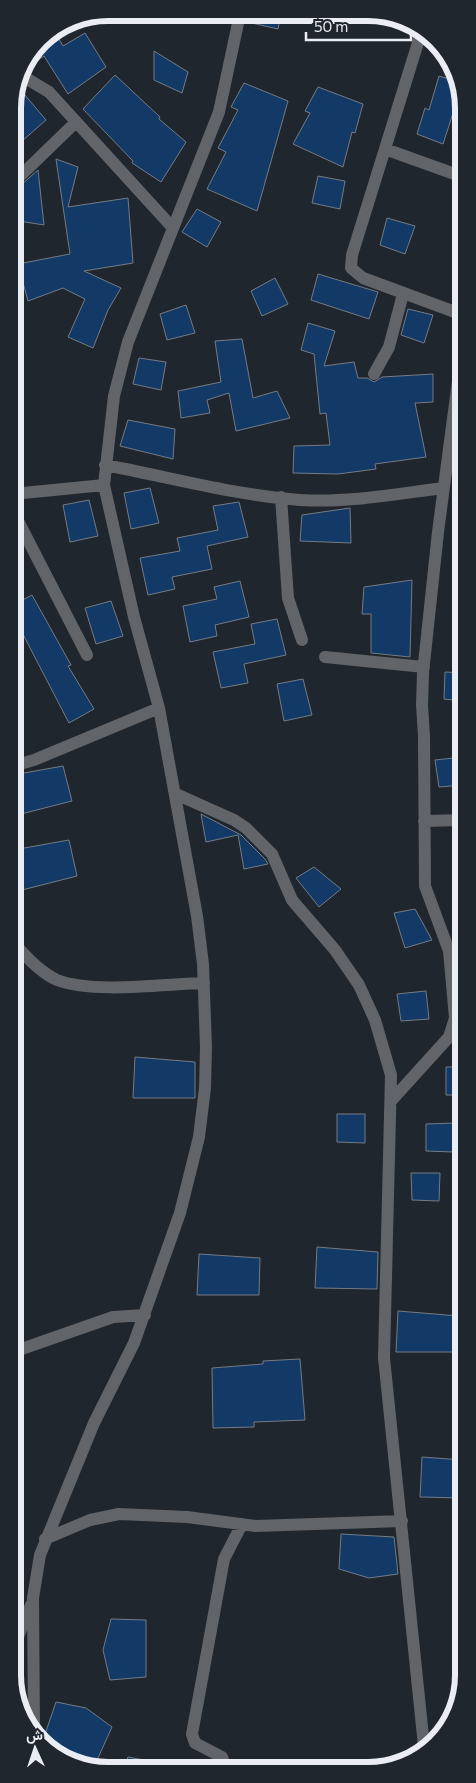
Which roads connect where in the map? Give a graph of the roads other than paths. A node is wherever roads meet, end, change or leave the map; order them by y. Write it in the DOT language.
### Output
graph roads {
  1 [pos="238,21"];
  2 [pos="419,38"];
  3 [pos="27,78"];
  4 [pos="76,122"];
  5 [pos="385,149"];
  6 [pos="455,174"];
  7 [pos="21,175"];
  8 [pos="172,227"];
  9 [pos="403,294"];
  10 [pos="455,312"];
  11 [pos="374,374"];
  12 [pos="455,401"];
  13 [pos="105,465"];
  14 [pos="104,485"];
  15 [pos="443,488"];
  16 [pos="21,493"];
  17 [pos="281,497"];
  18 [pos="21,527"];
  19 [pos="302,640"];
  20 [pos="87,655"];
  21 [pos="325,658"];
  22 [pos="424,667"];
  23 [pos="159,708"];
  24 [pos="21,764"];
  25 [pos="176,794"];
  26 [pos="455,820"];
  27 [pos="424,821"];
  28 [pos="21,950"];
  29 [pos="204,982"];
  30 [pos="391,1101"];
  31 [pos="144,1315"];
  32 [pos="21,1349"];
  33 [pos="402,1521"];
  34 [pos="242,1524"];
  35 [pos="45,1539"];
  36 [pos="34,1598"];
  37 [pos="21,1630"];
  38 [pos="34,1720"];
  39 [pos="423,1741"];
  40 [pos="224,1762"];
  1 -- 8 [label="street"];
  2 -- 5 [label="street"];
  3 -- 4 [label="street"];
  4 -- 7 [label="street"];
  4 -- 8 [label="street"];
  5 -- 6 [label="street"];
  5 -- 9 [label="street"];
  8 -- 13 [label="street"];
  9 -- 10 [label="street"];
  9 -- 11 [label="street"];
  12 -- 15 [label="street"];
  13 -- 14 [label="street"];
  13 -- 17 [label="street"];
  14 -- 16 [label="street"];
  14 -- 23 [label="street"];
  15 -- 17 [label="street"];
  15 -- 22 [label="street"];
  17 -- 19 [label="street"];
  18 -- 20 [label="street"];
  21 -- 22 [label="street"];
  22 -- 27 [label="street"];
  23 -- 24 [label="street"];
  23 -- 25 [label="street"];
  25 -- 29 [label="street"];
  25 -- 30 [label="street"];
  26 -- 27 [label="street"];
  27 -- 30 [label="street"];
  28 -- 29 [label="street"];
  29 -- 31 [label="street"];
  30 -- 33 [label="street"];
  31 -- 32 [label="street"];
  31 -- 35 [label="street"];
  33 -- 34 [label="street"];
  33 -- 39 [label="street"];
  34 -- 35 [label="street"];
  34 -- 40 [label="street"];
  35 -- 36 [label="street"];
  36 -- 37 [label="street"];
  36 -- 38 [label="street"];
}
